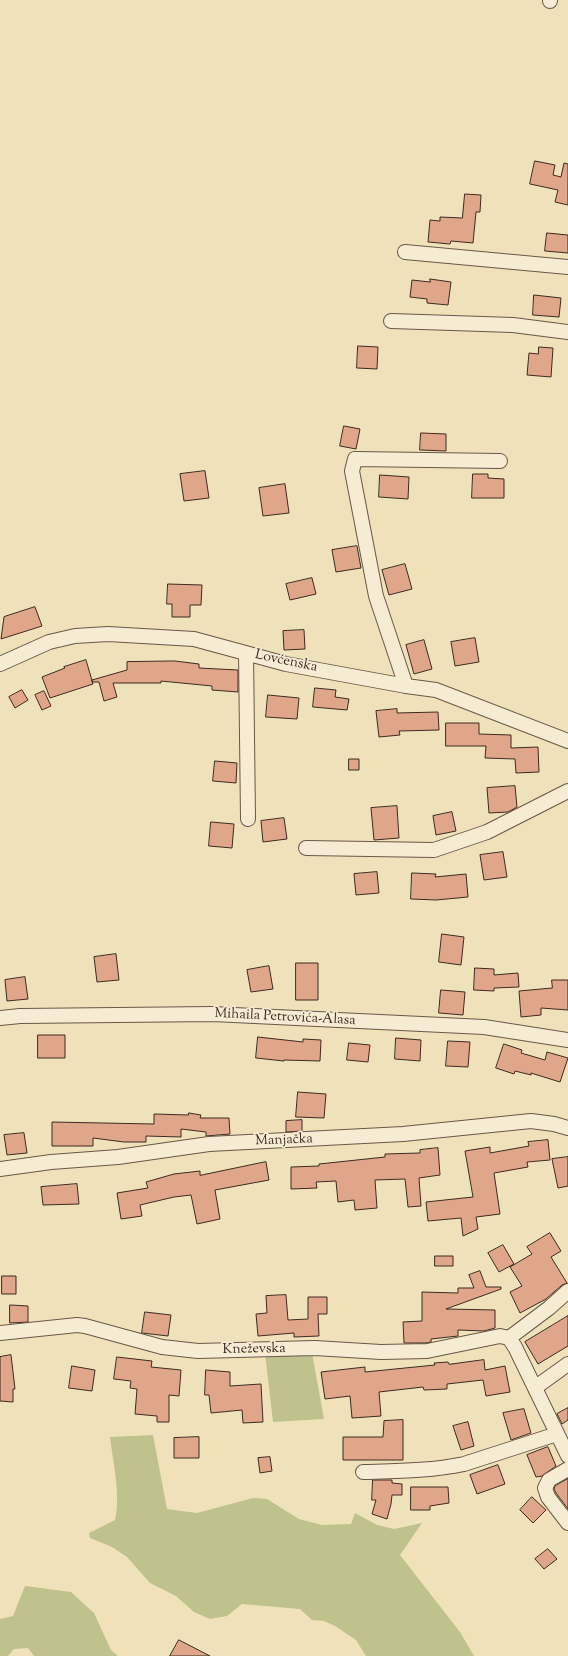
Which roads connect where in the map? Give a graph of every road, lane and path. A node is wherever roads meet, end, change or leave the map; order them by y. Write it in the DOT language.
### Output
graph roads {
  1 [pos="405,252"];
  2 [pos="568,266"];
  3 [pos="391,321"];
  4 [pos="568,332"];
  5 [pos="500,461"];
  6 [pos="246,653"];
  7 [pos="0,664"];
  8 [pos="406,686"];
  9 [pos="568,741"];
  10 [pos="568,791"];
  11 [pos="248,819"];
  12 [pos="306,848"];
  13 [pos="0,1018"];
  14 [pos="568,1040"];
  15 [pos="568,1128"];
  16 [pos="0,1169"];
  17 [pos="568,1291"];
  18 [pos="0,1333"];
  19 [pos="509,1338"];
  20 [pos="568,1364"];
  21 [pos="536,1387"];
  22 [pos="557,1434"];
  23 [pos="568,1456"];
  24 [pos="568,1469"];
  25 [pos="363,1472"];
  26 [pos="568,1523"];
  1 -- 2 [label="street"];
  3 -- 4 [label="street"];
  5 -- 8 [label="street"];
  6 -- 7 [label="street, Lovćenska"];
  6 -- 8 [label="street, Lovćenska"];
  6 -- 11 [label="street"];
  8 -- 9 [label="street, Lovćenska"];
  10 -- 12 [label="street"];
  13 -- 14 [label="street, Mihaila Petrovića-Alasa"];
  15 -- 16 [label="street, Manjačka"];
  17 -- 19 [label="street"];
  18 -- 19 [label="street, Kneževska"];
  19 -- 21 [label="street"];
  20 -- 21 [label="street"];
  21 -- 22 [label="street"];
  22 -- 23 [label="street"];
  22 -- 25 [label="street"];
  24 -- 26 [label="street"];
}
